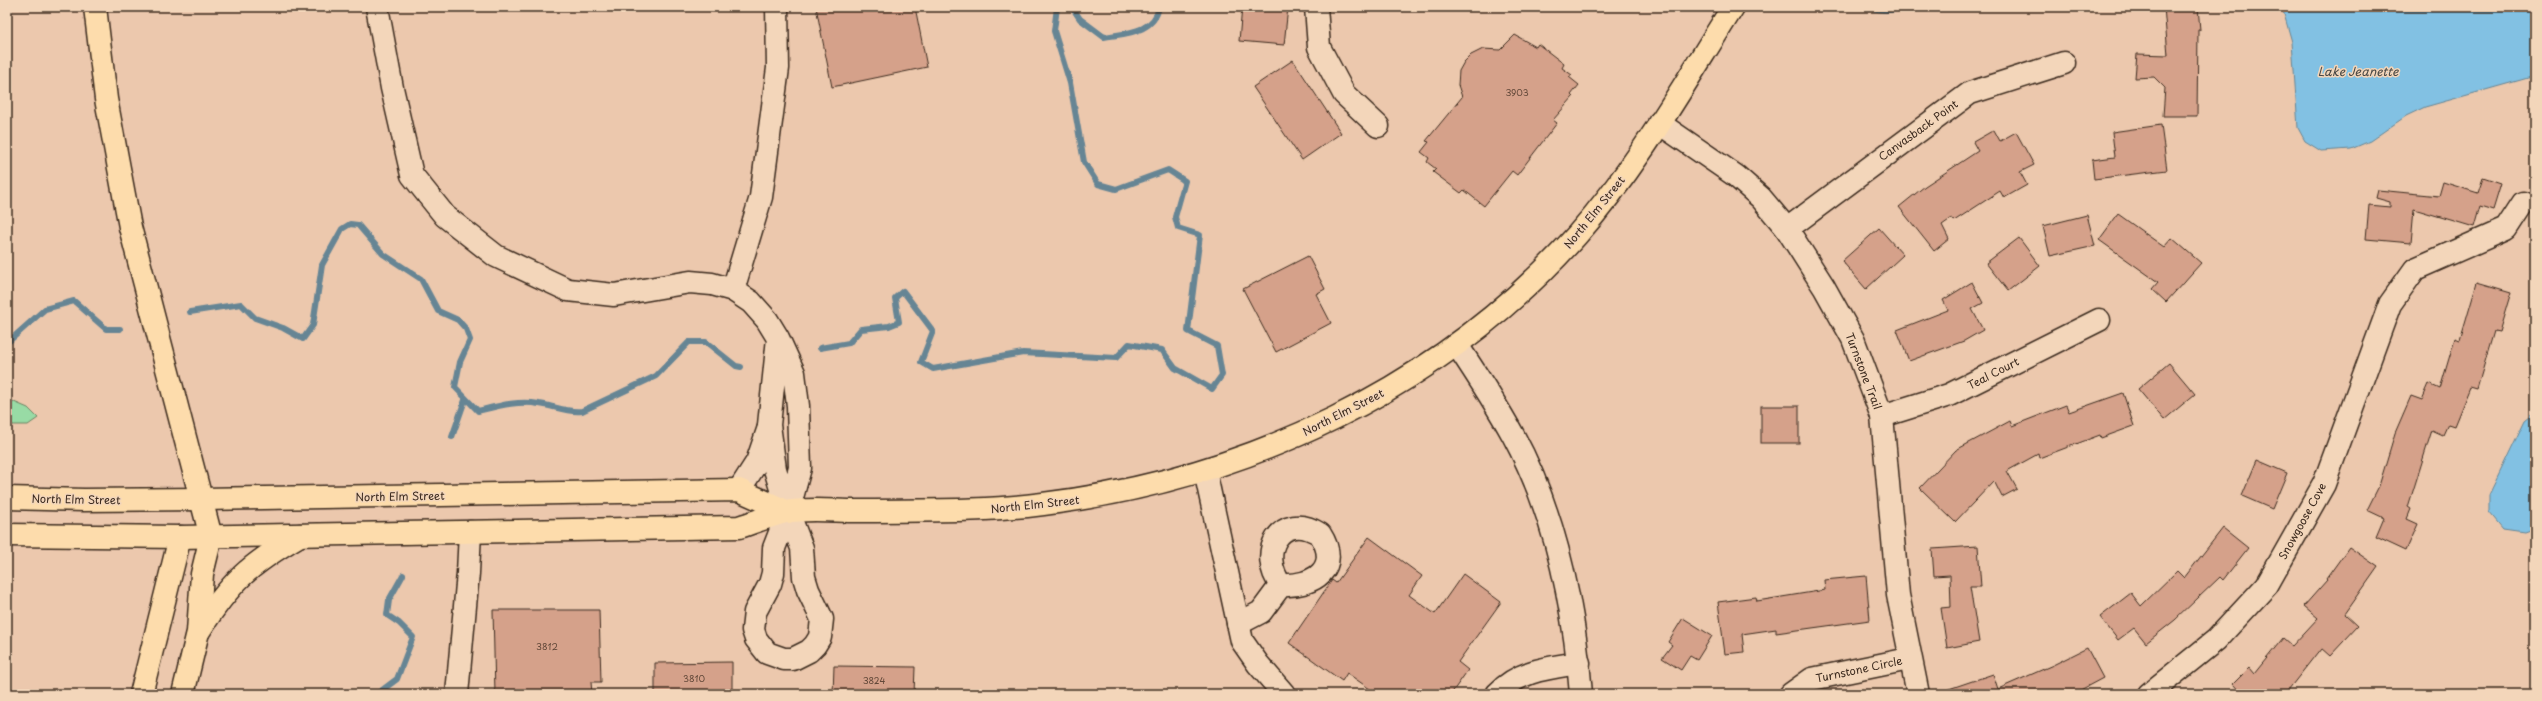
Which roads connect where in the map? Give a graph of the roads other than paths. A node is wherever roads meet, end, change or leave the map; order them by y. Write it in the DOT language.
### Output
graph roads {
  1 [pos="94,7"];
  2 [pos="378,7"];
  3 [pos="777,7"];
  4 [pos="1316,7"];
  5 [pos="1733,7"];
  6 [pos="2064,63"];
  7 [pos="1659,123"];
  8 [pos="1378,126"];
  9 [pos="2523,203"];
  10 [pos="1787,229"];
  11 [pos="733,290"];
  12 [pos="2099,320"];
  13 [pos="778,338"];
  14 [pos="1457,345"];
  15 [pos="1882,416"];
  16 [pos="769,425"];
  17 [pos="1205,472"];
  18 [pos="739,490"];
  19 [pos="7,498"];
  20 [pos="203,499"];
  21 [pos="788,512"];
  22 [pos="470,532"];
  23 [pos="7,535"];
  24 [pos="300,535"];
  25 [pos="211,536"];
  26 [pos="180,537"];
  27 [pos="1281,585"];
  28 [pos="1238,624"];
  29 [pos="198,632"];
  30 [pos="1909,658"];
  31 [pos="1579,663"];
  32 [pos="141,694"];
  33 [pos="183,694"];
  34 [pos="457,694"];
  35 [pos="1284,694"];
  36 [pos="1497,694"];
  37 [pos="1581,694"];
  38 [pos="1791,694"];
  39 [pos="1918,694"];
  40 [pos="2149,694"];
  1 -- 20 [label="main road"];
  2 -- 11 [label="street"];
  3 -- 11 [label="street"];
  4 -- 8 [label="street"];
  5 -- 7 [label="main road, North Elm Street"];
  6 -- 10 [label="street, Canvasback Point"];
  7 -- 10 [label="street, Turnstone Trail"];
  7 -- 14 [label="main road, North Elm Street"];
  9 -- 40 [label="street, Snowgoose Cove"];
  10 -- 15 [label="street, Turnstone Trail"];
  11 -- 13 [label="street"];
  12 -- 15 [label="street, Teal Court"];
  13 -- 16 [label="street"];
  13 -- 21 [label="street"];
  14 -- 17 [label="main road, North Elm Street"];
  14 -- 31 [label="street"];
  15 -- 30 [label="street, Turnstone Trail"];
  16 -- 18 [label="street"];
  16 -- 21 [label="street"];
  17 -- 21 [label="main road, North Elm Street"];
  17 -- 28 [label="street"];
  18 -- 20 [label="main road, North Elm Street"];
  18 -- 21 [label="main road, North Elm Street"];
  19 -- 20 [label="main road, North Elm Street"];
  20 -- 25 [label="main road"];
  21 -- 21 [label="street"];
  21 -- 22 [label="main road, North Elm Street"];
  22 -- 24 [label="main road, North Elm Street"];
  22 -- 34 [label="street"];
  23 -- 26 [label="main road, North Elm Street"];
  24 -- 25 [label="main road, North Elm Street"];
  24 -- 29 [label="main road"];
  25 -- 26 [label="main road, North Elm Street"];
  25 -- 29 [label="main road"];
  26 -- 32 [label="main road"];
  27 -- 28 [label="street"];
  28 -- 35 [label="street"];
  29 -- 33 [label="main road"];
  30 -- 38 [label="street, Turnstone Circle"];
  30 -- 39 [label="street, Turnstone Trail"];
  31 -- 36 [label="street"];
  31 -- 37 [label="street"];
}
